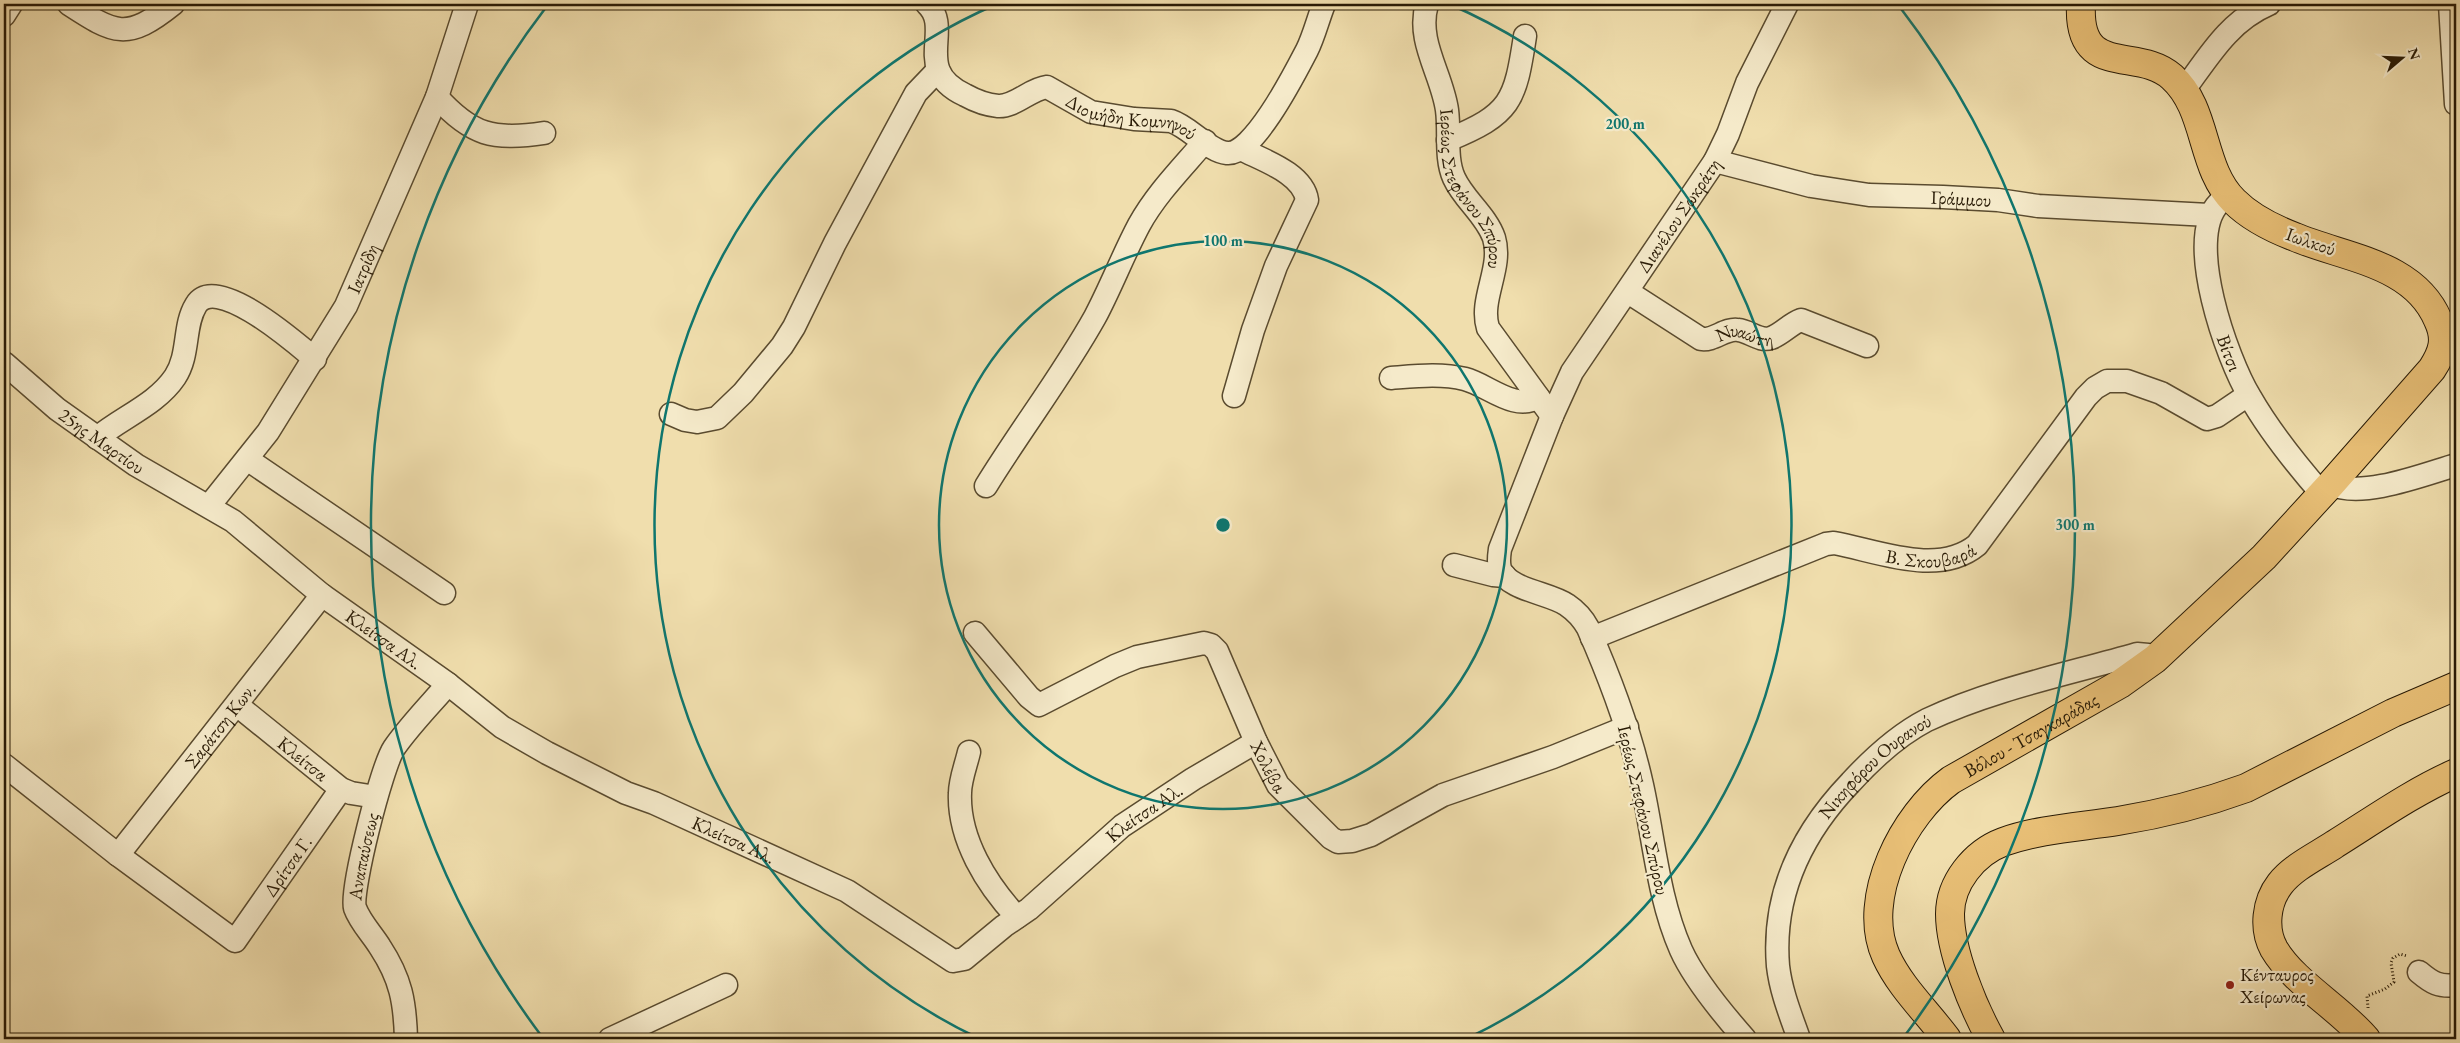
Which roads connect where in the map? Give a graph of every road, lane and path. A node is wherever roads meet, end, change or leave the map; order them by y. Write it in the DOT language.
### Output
graph roads {
  1 [pos="11,4"];
  2 [pos="69,4"];
  3 [pos="173,4"];
  4 [pos="467,4"];
  5 [pos="927,4"];
  6 [pos="1323,4"];
  7 [pos="1427,4"];
  8 [pos="1787,4"];
  9 [pos="2081,4"];
  10 [pos="2270,4"];
  11 [pos="2450,4"];
  12 [pos="4,15"];
  13 [pos="1525,36"];
  14 [pos="938,70"];
  15 [pos="2184,90"];
  16 [pos="437,97"];
  17 [pos="2456,104"];
  18 [pos="544,133"];
  19 [pos="1448,140"];
  20 [pos="1205,141"];
  21 [pos="1241,149"];
  22 [pos="1715,161"];
  23 [pos="2228,194"];
  24 [pos="2210,215"];
  25 [pos="1628,292"];
  26 [pos="1867,346"];
  27 [pos="315,359"];
  28 [pos="4,363"];
  29 [pos="1391,378"];
  30 [pos="2248,395"];
  31 [pos="1234,396"];
  32 [pos="1538,398"];
  33 [pos="672,414"];
  34 [pos="1552,416"];
  35 [pos="97,438"];
  36 [pos="247,459"];
  37 [pos="2456,464"];
  38 [pos="986,486"];
  39 [pos="2327,489"];
  40 [pos="209,506"];
  41 [pos="1454,565"];
  42 [pos="1505,576"];
  43 [pos="444,593"];
  44 [pos="322,595"];
  45 [pos="975,633"];
  46 [pos="1592,638"];
  47 [pos="2155,658"];
  48 [pos="448,684"];
  49 [pos="2456,686"];
  50 [pos="237,705"];
  51 [pos="1627,727"];
  52 [pos="1256,742"];
  53 [pos="969,752"];
  54 [pos="4,765"];
  55 [pos="2456,773"];
  56 [pos="341,789"];
  57 [pos="376,797"];
  58 [pos="118,855"];
  59 [pos="1016,918"];
  60 [pos="2420,972"];
  61 [pos="726,985"];
  62 [pos="2456,985"];
  63 [pos="2360,1033"];
  64 [pos="406,1039"];
  65 [pos="610,1039"];
  66 [pos="1744,1039"];
  67 [pos="1799,1039"];
  68 [pos="1947,1039"];
  69 [pos="1991,1039"];
  1 -- 12 [label="street"];
  2 -- 3 [label="street"];
  4 -- 16 [label="street, Ιατρίδη"];
  5 -- 14 [label="street"];
  6 -- 21 [label="street"];
  7 -- 19 [label="street, Ιερέως Στεφάνου Σπύρου"];
  8 -- 22 [label="street, Διανέλου Σωκράτη"];
  9 -- 15 [label="main road, Ιωλκού"];
  10 -- 15 [label="street"];
  11 -- 17 [label="street"];
  13 -- 19 [label="street"];
  14 -- 20 [label="street, Διομήδη Κομνηνού"];
  14 -- 33 [label="street"];
  15 -- 23 [label="main road, Ιωλκού"];
  16 -- 18 [label="street"];
  16 -- 27 [label="street, Ιατρίδη"];
  19 -- 32 [label="street, Ιερέως Στεφάνου Σπύρου"];
  20 -- 21 [label="street, Διομήδη Κομνηνού"];
  20 -- 38 [label="street"];
  21 -- 31 [label="street"];
  22 -- 24 [label="street, Γράμμου"];
  22 -- 25 [label="street, Διανέλου Σωκράτη"];
  23 -- 24 [label="street"];
  23 -- 39 [label="main road, Ιωλκού"];
  24 -- 30 [label="street, Βίτσι"];
  25 -- 26 [label="street, Νυαώτη"];
  25 -- 34 [label="street, Διανέλου Σωκράτη"];
  27 -- 35 [label="street"];
  27 -- 36 [label="street, Ιατρίδη"];
  28 -- 35 [label="street, 25ης Μαρτίου"];
  29 -- 32 [label="street"];
  30 -- 39 [label="street, Βίτσι"];
  30 -- 46 [label="street, Β. Σκουβαρά"];
  32 -- 34 [label="street, Ιερέως Στεφάνου Σπύρου"];
  34 -- 42 [label="street"];
  35 -- 40 [label="street, 25ης Μαρτίου"];
  36 -- 40 [label="street, Ιατρίδη"];
  36 -- 43 [label="street"];
  37 -- 39 [label="street"];
  39 -- 47 [label="main road, Βόλου - Τσαγκαράδας"];
  40 -- 44 [label="street, Κλείτσα Αλ."];
  41 -- 42 [label="street"];
  42 -- 46 [label="street, Ιερέως Στεφάνου Σπύρου"];
  44 -- 48 [label="street, Κλείτσα Αλ."];
  44 -- 50 [label="street, Σαράτση Κων."];
  45 -- 52 [label="street, Χολέβα"];
  46 -- 51 [label="street, Ιερέως Στεφάνου Σπύρου"];
  47 -- 67 [label="street, Νικηφόρου Ουρανού"];
  47 -- 68 [label="main road, Βόλου - Τσαγκαράδας"];
  48 -- 57 [label="street, Αναπαύσεως"];
  48 -- 59 [label="street, Κλείτσα Αλ."];
  49 -- 69 [label="main road"];
  50 -- 56 [label="street, Κλείτσα"];
  50 -- 58 [label="street, Σαράτση Κων."];
  51 -- 52 [label="street, Χολέβα"];
  51 -- 66 [label="street, Ιερέως Στεφάνου Σπύρου"];
  52 -- 59 [label="street, Κλείτσα Αλ."];
  53 -- 59 [label="street"];
  54 -- 58 [label="street"];
  55 -- 63 [label="main road"];
  56 -- 57 [label="street, Κλείτσα"];
  56 -- 58 [label="street, Δρίτσα Γ."];
  57 -- 64 [label="street, Αναπαύσεως"];
  60 -- 62 [label="street"];
  60 -- 63 [label="path"];
  61 -- 65 [label="street"];
}
